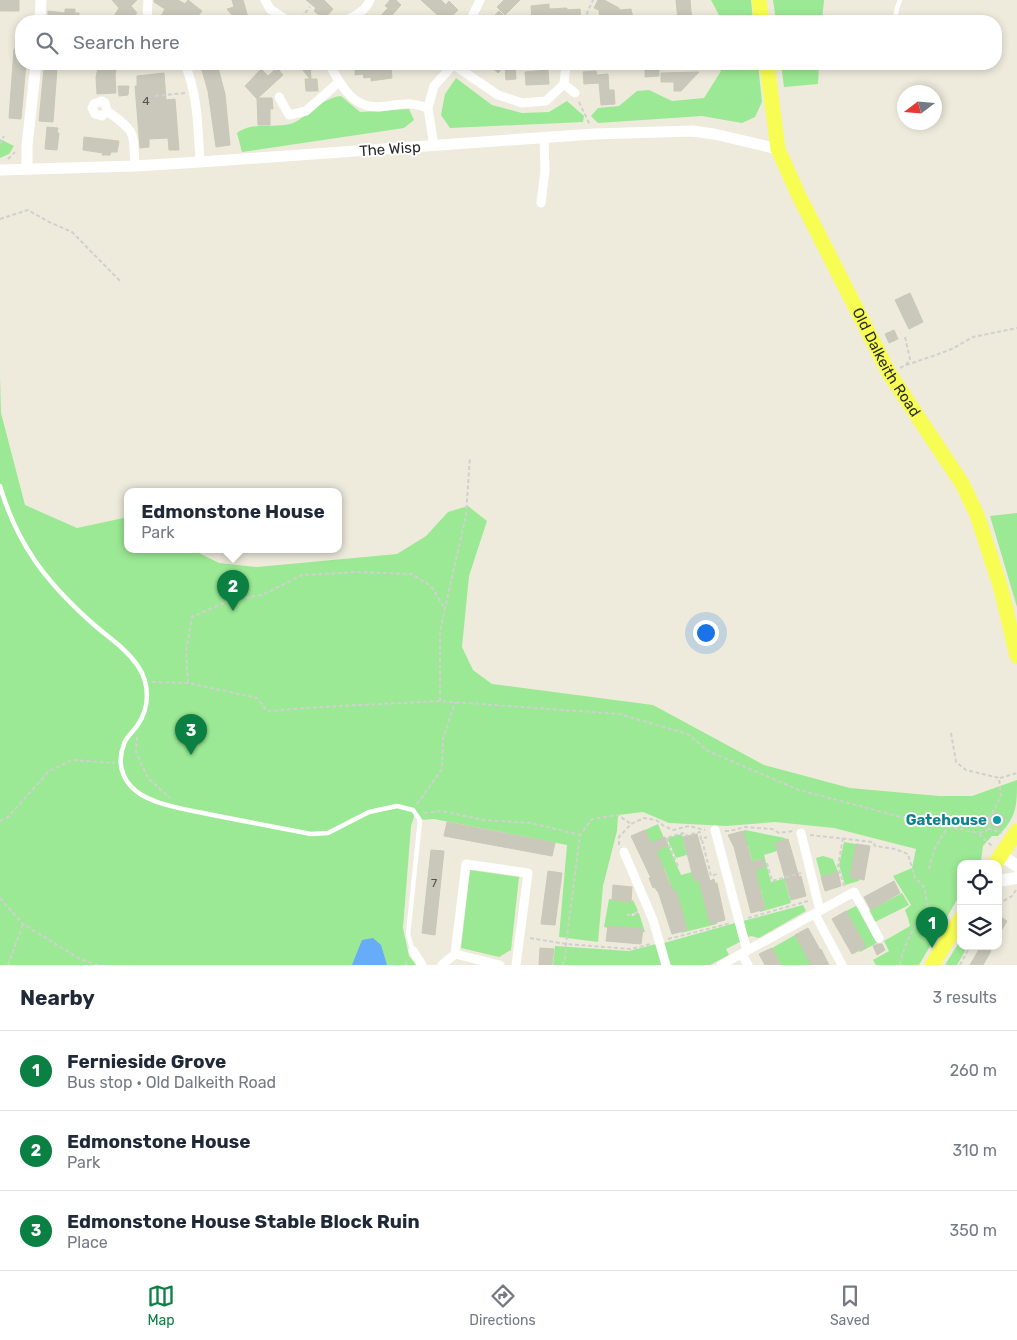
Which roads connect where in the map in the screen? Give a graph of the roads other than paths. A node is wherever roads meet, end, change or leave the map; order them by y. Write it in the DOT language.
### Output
graph roads {
  1 [pos="41,0"];
  2 [pos="148,0"];
  3 [pos="265,0"];
  4 [pos="370,0"];
  5 [pos="480,0"];
  6 [pos="759,0"];
  7 [pos="900,0"];
  8 [pos="40,15"];
  9 [pos="148,15"];
  10 [pos="279,15"];
  11 [pos="357,15"];
  12 [pos="473,15"];
  13 [pos="761,15"];
  14 [pos="896,15"];
  15 [pos="35,70"];
  16 [pos="187,70"];
  17 [pos="332,70"];
  18 [pos="449,70"];
  19 [pos="463,70"];
  20 [pos="565,70"];
  21 [pos="768,70"];
  22 [pos="339,82"];
  23 [pos="564,84"];
  24 [pos="575,93"];
  25 [pos="279,97"];
  26 [pos="428,108"];
  27 [pos="107,111"];
  28 [pos="544,138"];
  29 [pos="434,146"];
  30 [pos="760,146"];
  31 [pos="778,149"];
  32 [pos="200,162"];
  33 [pos="4,165"];
  34 [pos="135,166"];
  35 [pos="27,169"];
  36 [pos="541,203"];
  37 [pos="838,273"];
  38 [pos="0,486"];
  39 [pos="1017,656"];
  40 [pos="716,832"];
  41 [pos="801,833"];
  42 [pos="1010,833"];
  43 [pos="624,852"];
  44 [pos="997,855"];
  45 [pos="1017,866"];
  46 [pos="1017,878"];
  47 [pos="1002,880"];
  48 [pos="818,912"];
  49 [pos="957,924"];
  50 [pos="879,938"];
  51 [pos="412,951"];
  52 [pos="745,952"];
  53 [pos="455,954"];
  54 [pos="422,965"];
  55 [pos="442,965"];
  56 [pos="500,965"];
  57 [pos="516,965"];
  58 [pos="666,965"];
  59 [pos="720,965"];
  60 [pos="748,965"];
  61 [pos="842,965"];
  62 [pos="932,965"];
  1 -- 8 [label="street"];
  2 -- 9 [label="street"];
  3 -- 10 [label="street"];
  4 -- 11 [label="street"];
  5 -- 12 [label="street"];
  6 -- 13 [label="main road"];
  7 -- 14 [label="lane"];
  15 -- 35 [label="street"];
  16 -- 32 [label="street"];
  17 -- 22 [label="street"];
  18 -- 26 [label="street"];
  19 -- 23 [label="street"];
  20 -- 23 [label="street"];
  21 -- 31 [label="main road, Old Dalkeith Road"];
  22 -- 25 [label="street"];
  22 -- 26 [label="street"];
  23 -- 24 [label="street"];
  26 -- 29 [label="street"];
  27 -- 34 [label="street"];
  28 -- 29 [label="street, The Wisp"];
  28 -- 30 [label="street, The Wisp"];
  28 -- 36 [label="street"];
  29 -- 32 [label="street, The Wisp"];
  30 -- 31 [label="street, The Wisp"];
  30 -- 37 [label="street"];
  31 -- 37 [label="main road, Old Dalkeith Road"];
  32 -- 34 [label="street, The Wisp"];
  33 -- 35 [label="street, The Wisp"];
  34 -- 35 [label="street, The Wisp"];
  37 -- 39 [label="main road, Old Dalkeith Road"];
  38 -- 51 [label="lane"];
  40 -- 52 [label="street"];
  41 -- 48 [label="street"];
  42 -- 44 [label="main road"];
  43 -- 58 [label="street"];
  44 -- 45 [label="main road"];
  46 -- 47 [label="main road"];
  48 -- 50 [label="street"];
  48 -- 52 [label="street"];
  48 -- 61 [label="street"];
  49 -- 62 [label="main road"];
  51 -- 54 [label="street"];
  52 -- 59 [label="street"];
  52 -- 60 [label="street"];
  53 -- 55 [label="street"];
  53 -- 56 [label="street"];
  53 -- 57 [label="street"];
}
